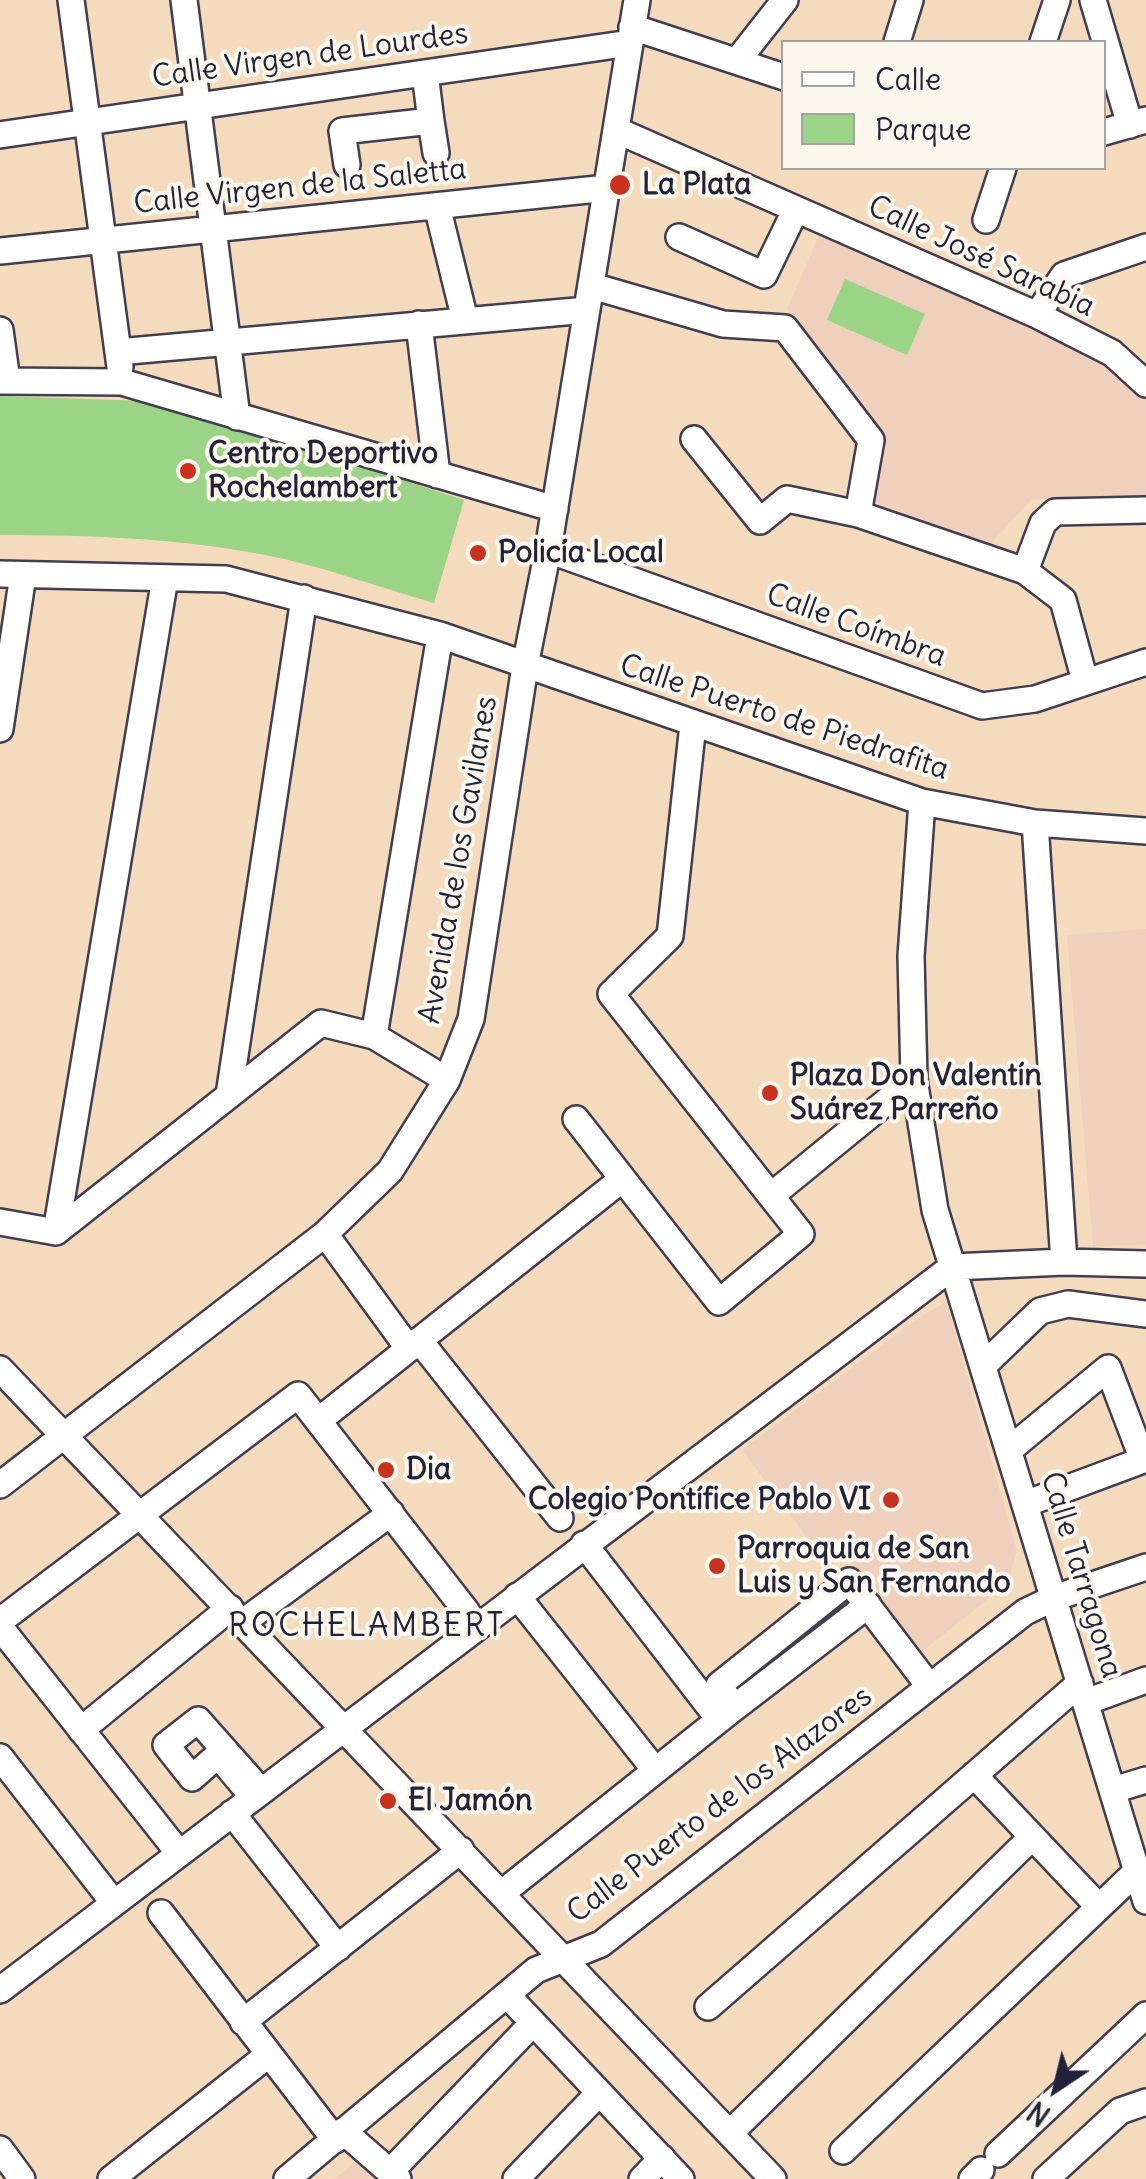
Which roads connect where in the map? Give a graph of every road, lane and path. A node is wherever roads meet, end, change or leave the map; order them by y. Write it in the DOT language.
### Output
graph roads {
  1 [pos="71,0"];
  2 [pos="184,0"];
  3 [pos="637,0"];
  4 [pos="785,0"];
  5 [pos="910,0"];
  6 [pos="1057,0"];
  7 [pos="1093,0"];
  8 [pos="631,35"];
  9 [pos="898,40"];
  10 [pos="1044,40"];
  11 [pos="737,62"];
  12 [pos="425,73"];
  13 [pos="781,75"];
  14 [pos="198,104"];
  15 [pos="431,121"];
  16 [pos="88,122"];
  17 [pos="1138,123"];
  18 [pos="616,130"];
  19 [pos="1106,131"];
  20 [pos="0,135"];
  21 [pos="436,153"];
  22 [pos="347,165"];
  23 [pos="1002,170"];
  24 [pos="606,188"];
  25 [pos="437,206"];
  26 [pos="796,209"];
  27 [pos="986,220"];
  28 [pos="215,229"];
  29 [pos="679,236"];
  30 [pos="104,240"];
  31 [pos="1146,247"];
  32 [pos="0,251"];
  33 [pos="589,298"];
  34 [pos="1037,315"];
  35 [pos="465,320"];
  36 [pos="419,324"];
  37 [pos="0,330"];
  38 [pos="228,341"];
  39 [pos="118,352"];
  40 [pos="3,382"];
  41 [pos="122,382"];
  42 [pos="1146,384"];
  43 [pos="237,417"];
  44 [pos="694,439"];
  45 [pos="437,475"];
  46 [pos="555,509"];
  47 [pos="1146,510"];
  48 [pos="858,514"];
  49 [pos="548,550"];
  50 [pos="1025,571"];
  51 [pos="12,574"];
  52 [pos="165,578"];
  53 [pos="304,598"];
  54 [pos="440,635"];
  55 [pos="1146,662"];
  56 [pos="524,666"];
  57 [pos="1085,681"];
  58 [pos="694,724"];
  59 [pos="0,729"];
  60 [pos="922,802"];
  61 [pos="1035,823"];
  62 [pos="1146,831"];
  63 [pos="374,1036"];
  64 [pos="448,1080"];
  65 [pos="914,1080"];
  66 [pos="229,1095"];
  67 [pos="576,1119"];
  68 [pos="622,1180"];
  69 [pos="772,1195"];
  70 [pos="0,1222"];
  71 [pos="56,1232"];
  72 [pos="325,1234"];
  73 [pos="1064,1262"];
  74 [pos="1146,1264"];
  75 [pos="952,1268"];
  76 [pos="1146,1314"];
  77 [pos="414,1344"];
  78 [pos="982,1366"];
  79 [pos="0,1369"];
  80 [pos="318,1420"];
  81 [pos="66,1436"];
  82 [pos="1009,1450"];
  83 [pos="1144,1460"];
  84 [pos="0,1486"];
  85 [pos="1025,1504"];
  86 [pos="391,1512"];
  87 [pos="140,1514"];
  88 [pos="560,1518"];
  89 [pos="584,1544"];
  90 [pos="1146,1566"];
  91 [pos="517,1596"];
  92 [pos="1054,1598"];
  93 [pos="468,1612"];
  94 [pos="237,1615"];
  95 [pos="0,1624"];
  96 [pos="9,1659"];
  97 [pos="1146,1680"];
  98 [pos="928,1686"];
  99 [pos="1083,1692"];
  100 [pos="726,1713"];
  101 [pos="344,1728"];
  102 [pos="81,1730"];
  103 [pos="0,1758"];
  104 [pos="655,1770"];
  105 [pos="974,1775"];
  106 [pos="1146,1780"];
  107 [pos="1113,1790"];
  108 [pos="232,1812"];
  109 [pos="1032,1837"];
  110 [pos="462,1850"];
  111 [pos="179,1853"];
  112 [pos="1137,1872"];
  113 [pos="502,1893"];
  114 [pos="1146,1902"];
  115 [pos="114,1903"];
  116 [pos="1099,1908"];
  117 [pos="161,1913"];
  118 [pos="338,1948"];
  119 [pos="565,1958"];
  120 [pos="0,1990"];
  121 [pos="506,1995"];
  122 [pos="708,2006"];
  123 [pos="1146,2015"];
  124 [pos="244,2022"];
  125 [pos="533,2023"];
  126 [pos="268,2055"];
  127 [pos="599,2093"];
  128 [pos="1146,2102"];
  129 [pos="730,2133"];
  130 [pos="339,2136"];
  131 [pos="0,2149"];
  132 [pos="844,2151"];
  133 [pos="662,2158"];
  134 [pos="984,2168"];
  135 [pos="394,2176"];
  136 [pos="22,2179"];
  137 [pos="111,2179"];
  138 [pos="288,2179"];
  139 [pos="516,2179"];
  140 [pos="642,2179"];
  141 [pos="681,2179"];
  142 [pos="773,2179"];
  143 [pos="1046,2179"];
  1 -- 16 [label="street"];
  2 -- 14 [label="street"];
  3 -- 8 [label="street, Avenida de los Gavilanes"];
  4 -- 11 [label="street"];
  5 -- 9 [label="street"];
  6 -- 10 [label="street"];
  7 -- 17 [label="street"];
  8 -- 11 [label="street"];
  8 -- 12 [label="street, Calle Virgen de Lourdes"];
  8 -- 18 [label="street, Avenida de los Gavilanes"];
  11 -- 13 [label="street"];
  12 -- 14 [label="street, Calle Virgen de Lourdes"];
  12 -- 15 [label="street"];
  14 -- 16 [label="street, Calle Virgen de Lourdes"];
  14 -- 28 [label="street"];
  15 -- 21 [label="street"];
  15 -- 22 [label="street"];
  16 -- 20 [label="street, Calle Virgen de Lourdes"];
  16 -- 30 [label="street"];
  17 -- 19 [label="street"];
  18 -- 24 [label="street, Avenida de los Gavilanes"];
  18 -- 26 [label="street, Calle José Sarabia"];
  23 -- 27 [label="street"];
  24 -- 25 [label="street, Calle Virgen de la Saletta"];
  24 -- 33 [label="street, Avenida de los Gavilanes"];
  25 -- 28 [label="street, Calle Virgen de la Saletta"];
  25 -- 35 [label="street"];
  26 -- 29 [label="street"];
  26 -- 34 [label="street, Calle José Sarabia"];
  28 -- 30 [label="street, Calle Virgen de la Saletta"];
  28 -- 38 [label="street"];
  30 -- 32 [label="street, Calle Virgen de la Saletta"];
  30 -- 39 [label="street"];
  31 -- 34 [label="street"];
  33 -- 35 [label="street"];
  33 -- 46 [label="street, Avenida de los Gavilanes"];
  33 -- 48 [label="street"];
  34 -- 42 [label="street, Calle José Sarabia"];
  35 -- 36 [label="street"];
  36 -- 38 [label="street"];
  36 -- 45 [label="street"];
  37 -- 40 [label="street"];
  38 -- 39 [label="street"];
  38 -- 43 [label="street"];
  39 -- 41 [label="street"];
  40 -- 41 [label="street"];
  41 -- 43 [label="street"];
  43 -- 45 [label="street"];
  44 -- 48 [label="street"];
  45 -- 46 [label="street"];
  46 -- 49 [label="street, Avenida de los Gavilanes"];
  47 -- 50 [label="street"];
  48 -- 50 [label="street"];
  49 -- 56 [label="street, Avenida de los Gavilanes"];
  49 -- 57 [label="street, Calle Coímbra"];
  50 -- 57 [label="street"];
  51 -- 52 [label="street, Calle Puerto de Piedrafita"];
  51 -- 59 [label="street"];
  52 -- 53 [label="street, Calle Puerto de Piedrafita"];
  52 -- 71 [label="street"];
  53 -- 54 [label="street, Calle Puerto de Piedrafita"];
  53 -- 66 [label="street"];
  54 -- 56 [label="street, Calle Puerto de Piedrafita"];
  54 -- 63 [label="street"];
  55 -- 57 [label="street, Calle Coímbra"];
  56 -- 58 [label="street, Calle Puerto de Piedrafita"];
  56 -- 64 [label="street, Avenida de los Gavilanes"];
  58 -- 60 [label="street, Calle Puerto de Piedrafita"];
  58 -- 69 [label="street"];
  60 -- 61 [label="street, Calle Puerto de Piedrafita"];
  60 -- 65 [label="street, Calle Tarragona"];
  61 -- 62 [label="street, Calle Puerto de Piedrafita"];
  61 -- 73 [label="street"];
  63 -- 64 [label="street"];
  63 -- 66 [label="street"];
  64 -- 72 [label="street, Avenida de los Gavilanes"];
  65 -- 69 [label="street"];
  65 -- 75 [label="street, Calle Tarragona"];
  66 -- 71 [label="street"];
  67 -- 68 [label="street"];
  68 -- 69 [label="street"];
  68 -- 77 [label="street"];
  70 -- 71 [label="street"];
  72 -- 77 [label="street"];
  72 -- 81 [label="street, Avenida de los Gavilanes"];
  73 -- 74 [label="street"];
  73 -- 75 [label="street"];
  75 -- 78 [label="street, Calle Tarragona"];
  75 -- 89 [label="street"];
  76 -- 78 [label="street"];
  77 -- 80 [label="street"];
  77 -- 88 [label="street"];
  78 -- 82 [label="street, Calle Tarragona"];
  79 -- 81 [label="street"];
  80 -- 86 [label="street"];
  80 -- 87 [label="street"];
  81 -- 84 [label="street, Avenida de los Gavilanes"];
  81 -- 87 [label="street"];
  82 -- 83 [label="street"];
  82 -- 85 [label="street, Calle Tarragona"];
  83 -- 85 [label="street"];
  85 -- 92 [label="street, Calle Tarragona"];
  86 -- 93 [label="street"];
  86 -- 94 [label="street"];
  87 -- 94 [label="street"];
  87 -- 95 [label="street"];
  89 -- 91 [label="street"];
  89 -- 100 [label="street"];
  90 -- 92 [label="street, Calle Puerto de los Alazores"];
  91 -- 101 [label="street"];
  91 -- 104 [label="street"];
  92 -- 98 [label="street, Calle Puerto de los Alazores"];
  92 -- 99 [label="street, Calle Tarragona"];
  94 -- 101 [label="street"];
  94 -- 102 [label="street"];
  95 -- 96 [label="street"];
  96 -- 102 [label="street"];
  97 -- 99 [label="street"];
  98 -- 100 [label="street"];
  98 -- 119 [label="street, Calle Puerto de los Alazores"];
  99 -- 105 [label="street"];
  99 -- 107 [label="street, Calle Tarragona"];
  100 -- 104 [label="street"];
  101 -- 108 [label="street"];
  101 -- 110 [label="street"];
  102 -- 111 [label="street"];
  103 -- 115 [label="street"];
  104 -- 113 [label="street"];
  105 -- 109 [label="street"];
  105 -- 122 [label="street"];
  106 -- 107 [label="street"];
  107 -- 112 [label="street, Calle Tarragona"];
  108 -- 111 [label="street"];
  108 -- 118 [label="street"];
  109 -- 116 [label="street"];
  109 -- 129 [label="street"];
  110 -- 113 [label="street"];
  110 -- 118 [label="street"];
  111 -- 115 [label="street"];
  112 -- 114 [label="street, Calle Tarragona"];
  112 -- 116 [label="street"];
  113 -- 119 [label="street"];
  115 -- 120 [label="street"];
  116 -- 132 [label="street"];
  117 -- 124 [label="street"];
  118 -- 124 [label="street"];
  119 -- 121 [label="street, Calle Puerto de los Alazores"];
  119 -- 129 [label="street"];
  121 -- 125 [label="street"];
  121 -- 130 [label="street, Calle Puerto de los Alazores"];
  123 -- 134 [label="street"];
  124 -- 126 [label="street"];
  125 -- 127 [label="street"];
  125 -- 135 [label="street"];
  126 -- 130 [label="street"];
  126 -- 137 [label="street"];
  127 -- 133 [label="street"];
  127 -- 139 [label="street"];
  128 -- 143 [label="street"];
  129 -- 142 [label="street"];
  130 -- 135 [label="street"];
  130 -- 138 [label="street, Calle Puerto de los Alazores"];
  131 -- 136 [label="street"];
  133 -- 140 [label="street"];
  133 -- 141 [label="street"];
}
